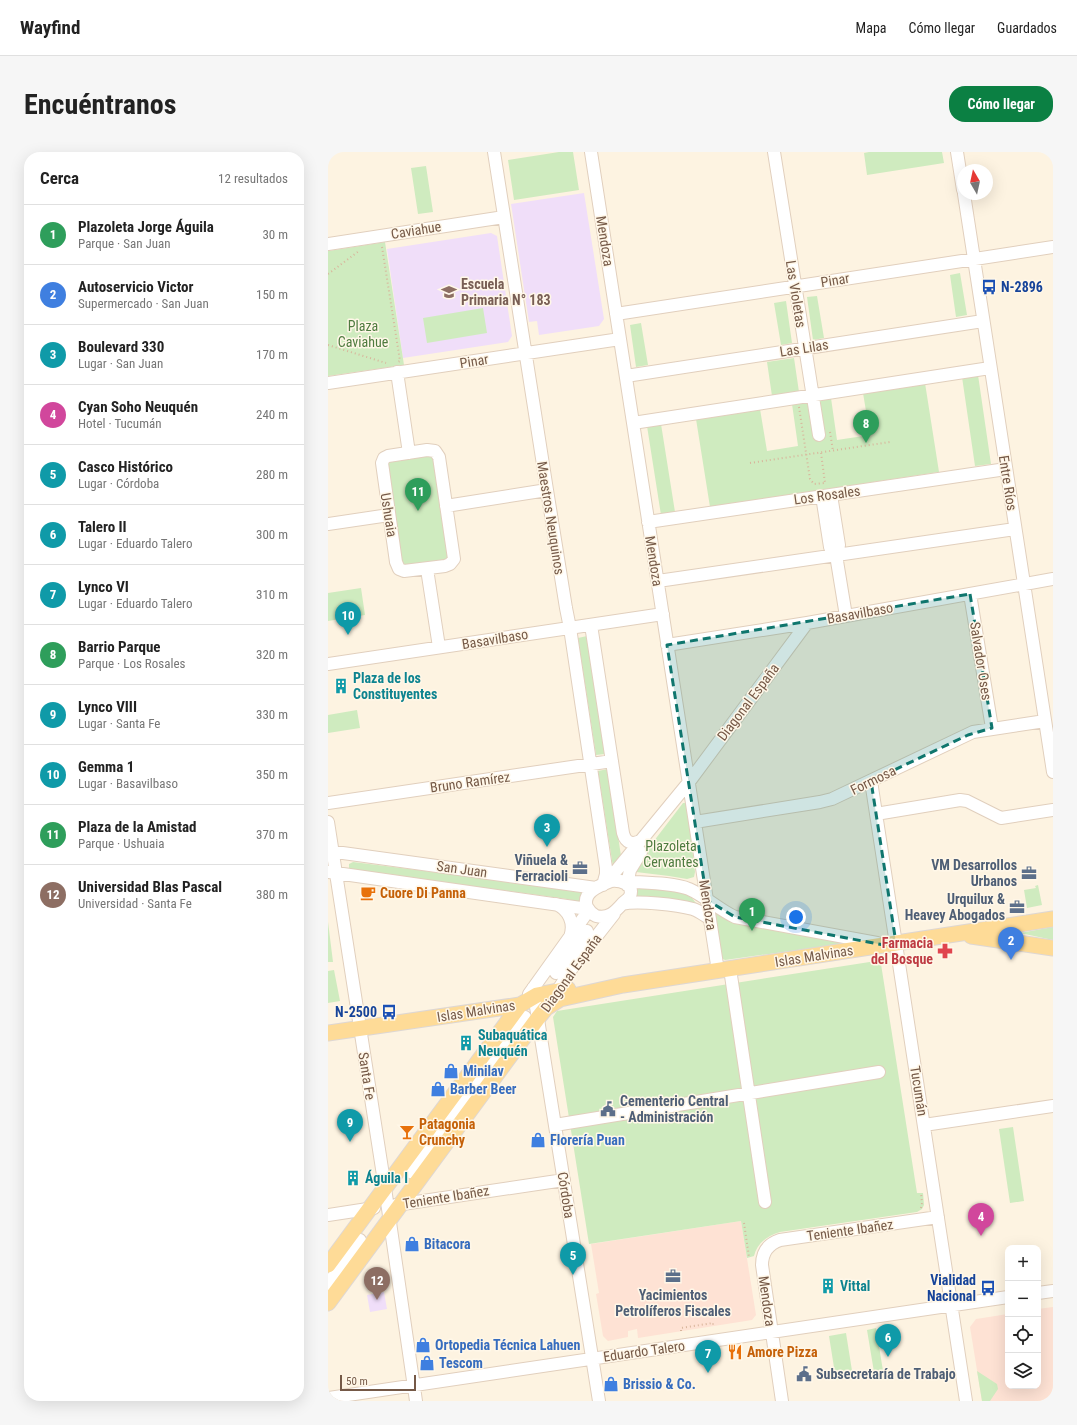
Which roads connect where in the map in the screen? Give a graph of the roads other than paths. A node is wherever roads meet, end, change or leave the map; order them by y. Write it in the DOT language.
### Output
graph roads {
  1 [pos="494,152"];
  2 [pos="591,152"];
  3 [pos="774,152"];
  4 [pos="957,152"];
  5 [pos="959,164"];
  6 [pos="965,200"];
  7 [pos="504,217"];
  8 [pos="328,244"];
  9 [pos="1053,246"];
  10 [pos="974,259"];
  11 [pos="795,286"];
  12 [pos="616,314"];
  13 [pos="983,321"];
  14 [pos="620,339"];
  15 [pos="805,348"];
  16 [pos="525,353"];
  17 [pos="395,367"];
  18 [pos="990,368"];
  19 [pos="626,376"];
  20 [pos="328,383"];
  21 [pos="812,396"];
  22 [pos="633,423"];
  23 [pos="819,435"];
  24 [pos="409,453"];
  25 [pos="1006,469"];
  26 [pos="547,490"];
  27 [pos="826,492"];
  28 [pos="446,506"];
  29 [pos="389,515"];
  30 [pos="648,522"];
  31 [pos="328,524"];
  32 [pos="1016,529"];
  33 [pos="836,555"];
  34 [pos="427,569"];
  35 [pos="1053,580"];
  36 [pos="658,581"];
  37 [pos="1024,584"];
  38 [pos="970,594"];
  39 [pos="663,614"];
  40 [pos="846,616"];
  41 [pos="808,623"];
  42 [pos="591,624"];
  43 [pos="570,628"];
  44 [pos="667,645"];
  45 [pos="438,647"];
  46 [pos="328,664"];
  47 [pos="1045,721"];
  48 [pos="992,728"];
  49 [pos="612,761"];
  50 [pos="591,764"];
  51 [pos="1053,772"];
  52 [pos="871,781"];
  53 [pos="689,782"];
  54 [pos="328,803"];
  55 [pos="1053,810"];
  56 [pos="876,814"];
  57 [pos="328,822"];
  58 [pos="695,822"];
  59 [pos="642,840"];
  60 [pos="330,851"];
  61 [pos="702,870"];
  62 [pos="332,872"];
  63 [pos="625,882"];
  64 [pos="602,885"];
  65 [pos="682,887"];
  66 [pos="707,900"];
  67 [pos="555,904"];
  68 [pos="589,909"];
  69 [pos="618,909"];
  70 [pos="710,918"];
  71 [pos="1053,919"];
  72 [pos="587,931"];
  73 [pos="954,934"];
  74 [pos="570,937"];
  75 [pos="890,944"];
  76 [pos="1053,948"];
  77 [pos="724,970"];
  78 [pos="556,973"];
  79 [pos="623,985"];
  80 [pos="557,991"];
  81 [pos="534,992"];
  82 [pos="532,1012"];
  83 [pos="360,1028"];
  84 [pos="328,1033"];
  85 [pos="504,1035"];
  86 [pos="515,1050"];
  87 [pos="879,1072"];
  88 [pos="749,1094"];
  89 [pos="1053,1106"];
  90 [pos="555,1125"];
  91 [pos="924,1125"];
  92 [pos="408,1175"];
  93 [pos="564,1180"];
  94 [pos="385,1188"];
  95 [pos="765,1202"];
  96 [pos="370,1209"];
  97 [pos="393,1210"];
  98 [pos="328,1215"];
  99 [pos="938,1217"];
  100 [pos="356,1246"];
  101 [pos="766,1250"];
  102 [pos="328,1265"];
  103 [pos="328,1284"];
  104 [pos="1053,1290"];
  105 [pos="1041,1292"];
  106 [pos="1005,1297"];
  107 [pos="328,1303"];
  108 [pos="951,1306"];
  109 [pos="772,1332"];
  110 [pos="592,1359"];
  111 [pos="414,1385"];
  112 [pos="328,1398"];
  113 [pos="416,1401"];
  114 [pos="599,1401"];
  115 [pos="782,1401"];
  116 [pos="966,1401"];
  1 -- 7 [label="street, Maestros Neuquinos"];
  2 -- 12 [label="street, Mendoza"];
  3 -- 11 [label="street, Las Violetas"];
  4 -- 5 [label="street"];
  6 -- 10 [label="street, Entre Ríos"];
  7 -- 8 [label="street, Caviahue"];
  7 -- 16 [label="street, Maestros Neuquinos"];
  9 -- 10 [label="street, Pinar"];
  10 -- 11 [label="street, Pinar"];
  10 -- 13 [label="street, Entre Ríos"];
  11 -- 12 [label="street, Pinar"];
  11 -- 15 [label="street, Las Violetas"];
  12 -- 14 [label="street, Mendoza"];
  13 -- 15 [label="street, Las Lilas"];
  13 -- 18 [label="street, Entre Ríos"];
  14 -- 16 [label="street, Pinar"];
  14 -- 19 [label="street, Mendoza"];
  15 -- 19 [label="street, Las Lilas"];
  15 -- 21 [label="street, Las Violetas"];
  16 -- 17 [label="street, Pinar"];
  16 -- 26 [label="street, Maestros Neuquinos"];
  17 -- 20 [label="street, Pinar"];
  17 -- 24 [label="street"];
  18 -- 21 [label="street"];
  18 -- 25 [label="street, Entre Ríos"];
  19 -- 22 [label="street, Mendoza"];
  21 -- 22 [label="street"];
  21 -- 23 [label="street, Las Violetas"];
  22 -- 30 [label="street, Mendoza"];
  24 -- 28 [label="street, Ushuaia"];
  24 -- 29 [label="street, Ushuaia"];
  25 -- 27 [label="street, Los Rosales"];
  25 -- 32 [label="street, Entre Ríos"];
  26 -- 28 [label="street"];
  26 -- 43 [label="street, Maestros Neuquinos"];
  27 -- 30 [label="street, Los Rosales"];
  27 -- 33 [label="street"];
  28 -- 34 [label="street, Ushuaia"];
  29 -- 31 [label="street"];
  29 -- 34 [label="street, Ushuaia"];
  30 -- 36 [label="street, Mendoza"];
  32 -- 33 [label="street"];
  32 -- 37 [label="street, Entre Ríos"];
  33 -- 36 [label="street"];
  33 -- 40 [label="street"];
  34 -- 45 [label="street"];
  35 -- 37 [label="street, Basavilbaso"];
  36 -- 39 [label="street, Mendoza"];
  37 -- 38 [label="street, Basavilbaso"];
  37 -- 47 [label="street, Entre Ríos"];
  38 -- 40 [label="street, Basavilbaso"];
  38 -- 48 [label="street, Salvador Oses"];
  39 -- 42 [label="street, Basavilbaso"];
  39 -- 44 [label="street, Mendoza"];
  40 -- 41 [label="street, Basavilbaso"];
  41 -- 44 [label="street, Basavilbaso"];
  41 -- 53 [label="street, Diagonal España"];
  42 -- 43 [label="street, Basavilbaso"];
  42 -- 49 [label="street"];
  43 -- 45 [label="street, Basavilbaso"];
  43 -- 50 [label="street, Maestros Neuquinos"];
  44 -- 53 [label="street, Mendoza"];
  45 -- 46 [label="street, Basavilbaso"];
  47 -- 48 [label="street, Formosa"];
  47 -- 51 [label="street, Entre Ríos"];
  48 -- 52 [label="street, Formosa"];
  49 -- 50 [label="street, Bruno Ramírez"];
  49 -- 59 [label="street"];
  50 -- 54 [label="street, Bruno Ramírez"];
  50 -- 64 [label="street, Maestros Neuquinos"];
  52 -- 56 [label="street, Tucumán"];
  52 -- 58 [label="street, Formosa"];
  53 -- 58 [label="street, Mendoza"];
  53 -- 59 [label="street, Diagonal España"];
  53 -- 63 [label="street, Diagonal España"];
  55 -- 56 [label="street"];
  56 -- 75 [label="street, Tucumán"];
  57 -- 60 [label="street, Santa Fe"];
  58 -- 61 [label="street, Mendoza"];
  59 -- 64 [label="street, Diagonal España"];
  60 -- 62 [label="street, Santa Fe"];
  60 -- 64 [label="street, San Juan"];
  61 -- 65 [label="street"];
  61 -- 66 [label="street, Mendoza"];
  62 -- 67 [label="street, San Juan"];
  62 -- 83 [label="street, Santa Fe"];
  63 -- 64 [label="street"];
  63 -- 65 [label="street"];
  63 -- 69 [label="street, Diagonal España"];
  64 -- 68 [label="street, Diagonal España"];
  65 -- 66 [label="street"];
  66 -- 70 [label="street, Mendoza"];
  66 -- 75 [label="street"];
  67 -- 68 [label="street, San Juan"];
  67 -- 74 [label="street, Diagonal España"];
  68 -- 69 [label="street, Diagonal España"];
  68 -- 74 [label="street, Diagonal España"];
  69 -- 70 [label="street"];
  69 -- 80 [label="street, Diagonal España"];
  70 -- 77 [label="street, Mendoza"];
  71 -- 73 [label="main road, Islas Malvinas"];
  72 -- 78 [label="street"];
  73 -- 75 [label="main road, Islas Malvinas"];
  73 -- 76 [label="main road"];
  74 -- 81 [label="street, Diagonal España"];
  75 -- 77 [label="main road, Islas Malvinas"];
  75 -- 91 [label="street, Tucumán"];
  77 -- 79 [label="main road, Islas Malvinas"];
  77 -- 88 [label="street, Mendoza"];
  79 -- 80 [label="main road, Islas Malvinas"];
  79 -- 82 [label="main road, Islas Malvinas"];
  80 -- 81 [label="main road, Islas Malvinas"];
  80 -- 82 [label="street, Diagonal España"];
  81 -- 82 [label="main road, Islas Malvinas"];
  81 -- 82 [label="street, Córdoba"];
  82 -- 83 [label="main road, Islas Malvinas"];
  82 -- 85 [label="main road, Diagonal España"];
  82 -- 86 [label="main road, Diagonal España"];
  82 -- 90 [label="street, Córdoba"];
  83 -- 84 [label="main road, Islas Malvinas"];
  83 -- 94 [label="street, Santa Fe"];
  85 -- 86 [label="main road"];
  85 -- 92 [label="main road, Diagonal España"];
  86 -- 92 [label="main road, Diagonal España"];
  87 -- 88 [label="street"];
  88 -- 90 [label="street"];
  88 -- 95 [label="street, Mendoza"];
  89 -- 91 [label="street"];
  90 -- 93 [label="street, Córdoba"];
  91 -- 99 [label="street, Tucumán"];
  92 -- 94 [label="main road, Diagonal España"];
  92 -- 97 [label="main road, Diagonal España"];
  93 -- 97 [label="street, Teniente Ibañez"];
  93 -- 110 [label="street, Córdoba"];
  94 -- 96 [label="main road, Diagonal España"];
  94 -- 97 [label="street, Santa Fe"];
  96 -- 97 [label="street, Teniente Ibañez"];
  96 -- 98 [label="street, Teniente Ibañez"];
  96 -- 100 [label="main road, Diagonal España"];
  97 -- 100 [label="main road, Diagonal España"];
  97 -- 111 [label="street, Santa Fe"];
  99 -- 101 [label="street, Teniente Ibañez"];
  99 -- 108 [label="street, Tucumán"];
  100 -- 102 [label="main road, Diagonal España"];
  100 -- 103 [label="street"];
  100 -- 107 [label="main road, Diagonal España"];
  101 -- 109 [label="street, Mendoza"];
  104 -- 105 [label="street"];
  106 -- 108 [label="street, Eduardo Talero"];
  108 -- 109 [label="street, Eduardo Talero"];
  108 -- 116 [label="street, Tucumán"];
  109 -- 110 [label="street, Eduardo Talero"];
  109 -- 115 [label="street, Mendoza"];
  110 -- 111 [label="street, Eduardo Talero"];
  110 -- 114 [label="street, Córdoba"];
  111 -- 112 [label="street, Eduardo Talero"];
  111 -- 113 [label="street, Santa Fe"];
}
